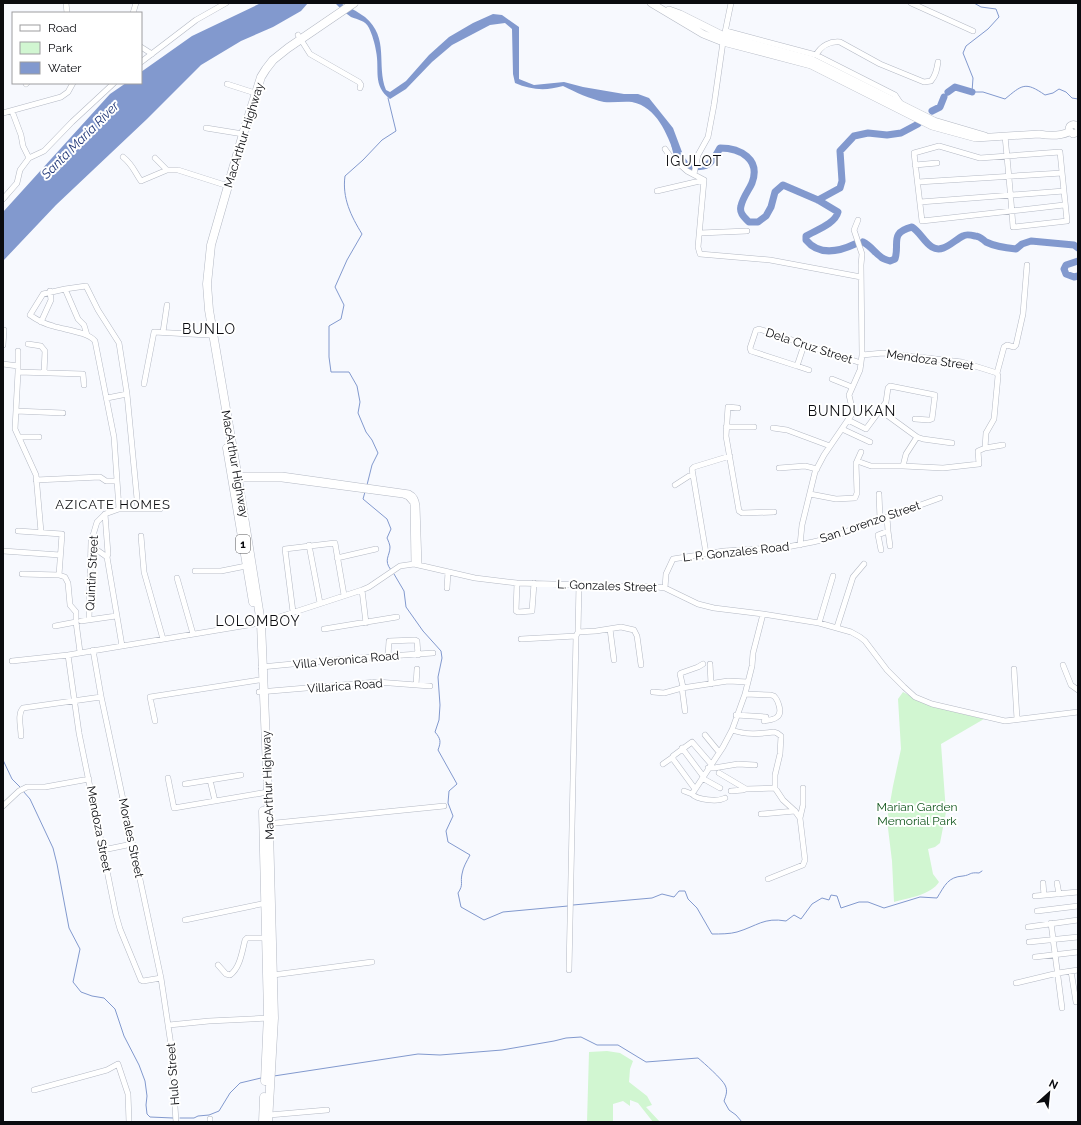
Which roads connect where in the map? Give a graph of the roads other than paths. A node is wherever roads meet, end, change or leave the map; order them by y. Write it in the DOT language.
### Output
graph roads {
  1 [pos="226,3"];
  2 [pos="346,3"];
  3 [pos="354,3"];
  4 [pos="651,3"];
  5 [pos="731,3"];
  6 [pos="911,3"];
  7 [pos="334,15"];
  8 [pos="973,31"];
  9 [pos="724,36"];
  10 [pos="299,37"];
  11 [pos="142,48"];
  12 [pos="152,54"];
  13 [pos="816,55"];
  14 [pos="142,61"];
  15 [pos="938,62"];
  16 [pos="72,84"];
  17 [pos="113,84"];
  18 [pos="227,84"];
  19 [pos="360,88"];
  20 [pos="253,92"];
  21 [pos="902,104"];
  22 [pos="12,111"];
  23 [pos="3,114"];
  24 [pos="914,114"];
  25 [pos="206,128"];
  26 [pos="1075,131"];
  27 [pos="240,134"];
  28 [pos="1005,136"];
  29 [pos="665,149"];
  30 [pos="123,156"];
  31 [pos="1007,156"];
  32 [pos="29,158"];
  33 [pos="156,158"];
  34 [pos="937,163"];
  35 [pos="916,165"];
  36 [pos="166,170"];
  37 [pos="694,171"];
  38 [pos="1062,173"];
  39 [pos="1009,176"];
  40 [pos="704,180"];
  41 [pos="918,182"];
  42 [pos="226,185"];
  43 [pos="657,191"];
  44 [pos="1064,191"];
  45 [pos="1010,195"];
  46 [pos="3,199"];
  47 [pos="920,202"];
  48 [pos="1064,205"];
  49 [pos="1012,212"];
  50 [pos="858,220"];
  51 [pos="747,231"];
  52 [pos="700,233"];
  53 [pos="1027,265"];
  54 [pos="861,276"];
  55 [pos="66,289"];
  56 [pos="50,291"];
  57 [pos="167,305"];
  58 [pos="41,322"];
  59 [pos="3,330"];
  60 [pos="163,332"];
  61 [pos="87,335"];
  62 [pos="210,335"];
  63 [pos="28,344"];
  64 [pos="3,345"];
  65 [pos="804,345"];
  66 [pos="18,351"];
  67 [pos="862,355"];
  68 [pos="861,363"];
  69 [pos="3,364"];
  70 [pos="797,366"];
  71 [pos="18,369"];
  72 [pos="808,370"];
  73 [pos="44,373"];
  74 [pos="997,373"];
  75 [pos="832,379"];
  76 [pos="144,384"];
  77 [pos="84,385"];
  78 [pos="852,387"];
  79 [pos="127,394"];
  80 [pos="107,398"];
  81 [pos="738,408"];
  82 [pos="880,410"];
  83 [pos="16,411"];
  84 [pos="63,413"];
  85 [pos="914,419"];
  86 [pos="848,420"];
  87 [pos="726,427"];
  88 [pos="754,427"];
  89 [pos="773,428"];
  90 [pos="842,429"];
  91 [pos="917,436"];
  92 [pos="19,437"];
  93 [pos="38,437"];
  94 [pos="870,442"];
  95 [pos="952,443"];
  96 [pos="1003,445"];
  97 [pos="830,446"];
  98 [pos="985,448"];
  99 [pos="861,452"];
  100 [pos="730,456"];
  101 [pos="857,461"];
  102 [pos="903,466"];
  103 [pos="779,468"];
  104 [pos="817,469"];
  105 [pos="693,475"];
  106 [pos="235,477"];
  107 [pos="36,480"];
  108 [pos="116,481"];
  109 [pos="675,485"];
  110 [pos="810,494"];
  111 [pos="879,494"];
  112 [pos="940,498"];
  113 [pos="119,509"];
  114 [pos="138,509"];
  115 [pos="160,509"];
  116 [pos="774,512"];
  117 [pos="105,514"];
  118 [pos="887,517"];
  119 [pos="880,519"];
  120 [pos="18,530"];
  121 [pos="888,531"];
  122 [pos="41,532"];
  123 [pos="141,536"];
  124 [pos="91,542"];
  125 [pos="309,545"];
  126 [pos="800,545"];
  127 [pos="890,546"];
  128 [pos="3,550"];
  129 [pos="376,550"];
  130 [pos="881,550"];
  131 [pos="706,553"];
  132 [pos="60,555"];
  133 [pos="107,557"];
  134 [pos="337,558"];
  135 [pos="864,564"];
  136 [pos="416,565"];
  137 [pos="246,566"];
  138 [pos="196,571"];
  139 [pos="448,572"];
  140 [pos="22,574"];
  141 [pos="59,575"];
  142 [pos="833,576"];
  143 [pos="177,578"];
  144 [pos="517,583"];
  145 [pos="534,583"];
  146 [pos="579,584"];
  147 [pos="446,588"];
  148 [pos="665,588"];
  149 [pos="362,590"];
  150 [pos="344,595"];
  151 [pos="320,604"];
  152 [pos="294,612"];
  153 [pos="763,614"];
  154 [pos="116,616"];
  155 [pos="397,617"];
  156 [pos="90,619"];
  157 [pos="79,621"];
  158 [pos="259,623"];
  159 [pos="366,623"];
  160 [pos="819,623"];
  161 [pos="55,626"];
  162 [pos="836,627"];
  163 [pos="610,629"];
  164 [pos="324,630"];
  165 [pos="193,634"];
  166 [pos="577,634"];
  167 [pos="163,639"];
  168 [pos="521,639"];
  169 [pos="122,646"];
  170 [pos="93,650"];
  171 [pos="80,652"];
  172 [pos="434,653"];
  173 [pos="68,654"];
  174 [pos="418,655"];
  175 [pos="388,656"];
  176 [pos="614,660"];
  177 [pos="12,661"];
  178 [pos="703,664"];
  179 [pos="710,664"];
  180 [pos="641,665"];
  181 [pos="1063,665"];
  182 [pos="261,667"];
  183 [pos="417,669"];
  184 [pos="1014,669"];
  185 [pos="259,680"];
  186 [pos="748,682"];
  187 [pos="711,684"];
  188 [pos="416,685"];
  189 [pos="430,686"];
  190 [pos="683,688"];
  191 [pos="1078,690"];
  192 [pos="262,692"];
  193 [pos="653,692"];
  194 [pos="745,694"];
  195 [pos="101,697"];
  196 [pos="74,701"];
  197 [pos="685,711"];
  198 [pos="1078,712"];
  199 [pos="736,716"];
  200 [pos="1017,719"];
  201 [pos="155,721"];
  202 [pos="732,730"];
  203 [pos="705,734"];
  204 [pos="21,736"];
  205 [pos="682,748"];
  206 [pos="719,752"];
  207 [pos="673,757"];
  208 [pos="663,764"];
  209 [pos="755,765"];
  210 [pos="710,766"];
  211 [pos="719,773"];
  212 [pos="241,775"];
  213 [pos="702,777"];
  214 [pos="168,778"];
  215 [pos="89,779"];
  216 [pos="210,780"];
  217 [pos="185,784"];
  218 [pos="720,788"];
  219 [pos="746,788"];
  220 [pos="775,788"];
  221 [pos="803,788"];
  222 [pos="684,791"];
  223 [pos="693,791"];
  224 [pos="732,791"];
  225 [pos="266,792"];
  226 [pos="725,798"];
  227 [pos="215,801"];
  228 [pos="3,806"];
  229 [pos="444,806"];
  230 [pos="796,811"];
  231 [pos="760,814"];
  232 [pos="800,818"];
  233 [pos="266,824"];
  234 [pos="132,844"];
  235 [pos="103,850"];
  236 [pos="768,879"];
  237 [pos="1043,883"];
  238 [pos="1057,883"];
  239 [pos="1078,892"];
  240 [pos="1059,894"];
  241 [pos="1044,895"];
  242 [pos="1035,896"];
  243 [pos="268,903"];
  244 [pos="1078,906"];
  245 [pos="1037,911"];
  246 [pos="185,920"];
  247 [pos="1078,920"];
  248 [pos="1051,923"];
  249 [pos="1028,927"];
  250 [pos="1078,936"];
  251 [pos="269,938"];
  252 [pos="1053,939"];
  253 [pos="1029,942"];
  254 [pos="1078,952"];
  255 [pos="1055,954"];
  256 [pos="1035,957"];
  257 [pos="372,962"];
  258 [pos="218,965"];
  259 [pos="569,970"];
  260 [pos="1078,970"];
  261 [pos="1071,971"];
  262 [pos="1058,973"];
  263 [pos="273,975"];
  264 [pos="161,978"];
  265 [pos="1016,983"];
  266 [pos="1076,1002"];
  267 [pos="1062,1008"];
  268 [pos="271,1018"];
  269 [pos="169,1025"];
  270 [pos="34,1090"];
  271 [pos="327,1110"];
  272 [pos="268,1118"];
  273 [pos="129,1122"];
  274 [pos="176,1122"];
  275 [pos="263,1122"];
  1 -- 12 [label="street"];
  2 -- 7 [label="highway, MacArthur Highway / 1"];
  3 -- 7 [label="highway, MacArthur Highway / 1"];
  4 -- 9 [label="main road"];
  5 -- 9 [label="street"];
  6 -- 8 [label="street"];
  7 -- 10 [label="highway, MacArthur Highway / 1"];
  9 -- 13 [label="street"];
  9 -- 21 [label="main road"];
  9 -- 24 [label="main road"];
  9 -- 37 [label="street"];
  10 -- 19 [label="street"];
  10 -- 20 [label="highway, MacArthur Highway / 1"];
  11 -- 12 [label="street"];
  12 -- 14 [label="street"];
  13 -- 15 [label="street"];
  13 -- 21 [label="street"];
  16 -- 22 [label="street"];
  17 -- 32 [label="street"];
  18 -- 20 [label="street"];
  20 -- 27 [label="highway, MacArthur Highway / 1"];
  21 -- 24 [label="main road"];
  22 -- 23 [label="street"];
  22 -- 32 [label="street"];
  24 -- 28 [label="main road"];
  25 -- 27 [label="street"];
  26 -- 28 [label="main road"];
  27 -- 42 [label="highway, MacArthur Highway / 1"];
  28 -- 31 [label="street"];
  29 -- 37 [label="street"];
  30 -- 36 [label="street"];
  31 -- 35 [label="street"];
  31 -- 38 [label="street"];
  31 -- 39 [label="street"];
  32 -- 46 [label="street"];
  33 -- 36 [label="street"];
  34 -- 35 [label="street"];
  35 -- 41 [label="street"];
  36 -- 42 [label="street"];
  37 -- 40 [label="street"];
  38 -- 39 [label="street"];
  38 -- 44 [label="street"];
  39 -- 41 [label="street"];
  39 -- 45 [label="street"];
  40 -- 43 [label="street"];
  40 -- 52 [label="street"];
  41 -- 47 [label="street"];
  42 -- 62 [label="highway, MacArthur Highway / 1"];
  44 -- 45 [label="street"];
  44 -- 48 [label="street"];
  45 -- 47 [label="street"];
  45 -- 49 [label="street"];
  47 -- 49 [label="street"];
  48 -- 49 [label="street"];
  48 -- 49 [label="street"];
  50 -- 54 [label="street, L. P. Gonzales Road"];
  51 -- 52 [label="street"];
  52 -- 54 [label="street"];
  53 -- 74 [label="street"];
  54 -- 67 [label="street, L. P. Gonzales Road"];
  55 -- 56 [label="street"];
  55 -- 61 [label="street"];
  55 -- 79 [label="street"];
  56 -- 58 [label="street"];
  56 -- 58 [label="street"];
  57 -- 60 [label="street"];
  58 -- 61 [label="street"];
  59 -- 64 [label="street"];
  60 -- 62 [label="street"];
  60 -- 76 [label="street"];
  61 -- 80 [label="street"];
  62 -- 106 [label="highway, MacArthur Highway / 1"];
  63 -- 73 [label="street"];
  65 -- 68 [label="street, Dela Cruz Street"];
  65 -- 70 [label="street"];
  65 -- 70 [label="street, Dela Cruz Street"];
  66 -- 71 [label="street"];
  67 -- 68 [label="street, L. P. Gonzales Road"];
  67 -- 74 [label="street, Mendoza Street"];
  68 -- 78 [label="street, L. P. Gonzales Road"];
  69 -- 71 [label="street"];
  70 -- 72 [label="street"];
  71 -- 73 [label="street"];
  71 -- 83 [label="street"];
  73 -- 77 [label="street"];
  74 -- 98 [label="street"];
  75 -- 78 [label="street"];
  78 -- 86 [label="street, L. P. Gonzales Road"];
  79 -- 80 [label="street"];
  79 -- 114 [label="street"];
  80 -- 108 [label="street"];
  81 -- 87 [label="street"];
  82 -- 85 [label="street"];
  82 -- 86 [label="street"];
  82 -- 91 [label="street"];
  83 -- 84 [label="street"];
  83 -- 92 [label="street"];
  86 -- 90 [label="street, L. P. Gonzales Road"];
  87 -- 88 [label="street"];
  87 -- 100 [label="street"];
  89 -- 97 [label="street"];
  90 -- 94 [label="street"];
  90 -- 97 [label="street, L. P. Gonzales Road"];
  91 -- 95 [label="street"];
  91 -- 102 [label="street"];
  92 -- 93 [label="street"];
  92 -- 107 [label="street"];
  96 -- 98 [label="street"];
  97 -- 104 [label="street, L. P. Gonzales Road"];
  98 -- 102 [label="street"];
  99 -- 101 [label="street"];
  100 -- 105 [label="street"];
  100 -- 116 [label="street"];
  101 -- 102 [label="street"];
  101 -- 110 [label="street"];
  103 -- 104 [label="street"];
  104 -- 110 [label="street, L. P. Gonzales Road"];
  105 -- 109 [label="street"];
  105 -- 131 [label="street"];
  106 -- 136 [label="street"];
  106 -- 137 [label="highway, MacArthur Highway / 1"];
  106 -- 158 [label="highway, MacArthur Highway / 1"];
  107 -- 108 [label="street"];
  107 -- 122 [label="street"];
  108 -- 113 [label="street"];
  110 -- 126 [label="street, L. P. Gonzales Road"];
  111 -- 119 [label="street"];
  112 -- 118 [label="street, San Lorenzo Street"];
  113 -- 114 [label="street"];
  113 -- 117 [label="street"];
  114 -- 115 [label="street"];
  117 -- 124 [label="street, Quintin Street"];
  117 -- 133 [label="street"];
  118 -- 119 [label="street, San Lorenzo Street"];
  118 -- 121 [label="street"];
  119 -- 126 [label="street, San Lorenzo Street"];
  120 -- 122 [label="street"];
  121 -- 127 [label="street"];
  121 -- 130 [label="street"];
  122 -- 132 [label="street"];
  123 -- 167 [label="street"];
  124 -- 133 [label="street"];
  124 -- 156 [label="street, Quintin Street"];
  125 -- 134 [label="street"];
  125 -- 151 [label="street"];
  125 -- 152 [label="street"];
  126 -- 131 [label="street, L. P. Gonzales Road"];
  128 -- 132 [label="street"];
  129 -- 134 [label="street"];
  131 -- 148 [label="street, L. P. Gonzales Road"];
  132 -- 141 [label="street"];
  133 -- 154 [label="street"];
  134 -- 150 [label="street"];
  135 -- 162 [label="street"];
  136 -- 139 [label="street, L. Gonzales Street"];
  136 -- 149 [label="street, L. Gonzales Street"];
  137 -- 138 [label="street"];
  137 -- 158 [label="highway, MacArthur Highway / 1"];
  139 -- 144 [label="street, L. Gonzales Street"];
  139 -- 147 [label="street"];
  140 -- 141 [label="street"];
  141 -- 157 [label="street"];
  142 -- 160 [label="street"];
  143 -- 165 [label="street"];
  144 -- 145 [label="street, L. Gonzales Street"];
  144 -- 145 [label="street"];
  145 -- 146 [label="street, L. Gonzales Street"];
  146 -- 148 [label="street, L. Gonzales Street"];
  146 -- 166 [label="street"];
  148 -- 153 [label="street, L. Gonzales Street"];
  149 -- 150 [label="street, L. Gonzales Street"];
  149 -- 159 [label="street"];
  150 -- 151 [label="street, L. Gonzales Street"];
  151 -- 152 [label="street, L. Gonzales Street"];
  152 -- 158 [label="street, L. Gonzales Street"];
  153 -- 160 [label="street, L. Gonzales Street"];
  153 -- 186 [label="street"];
  154 -- 156 [label="street"];
  154 -- 169 [label="street"];
  155 -- 159 [label="street"];
  156 -- 157 [label="street"];
  157 -- 161 [label="street"];
  157 -- 171 [label="street"];
  158 -- 165 [label="street"];
  158 -- 182 [label="highway, MacArthur Highway / 1"];
  159 -- 164 [label="street"];
  160 -- 162 [label="street, L. Gonzales Street"];
  162 -- 200 [label="street, L. Gonzales Street"];
  163 -- 166 [label="street"];
  163 -- 176 [label="street"];
  163 -- 180 [label="street"];
  165 -- 167 [label="street"];
  166 -- 168 [label="street"];
  166 -- 259 [label="street"];
  167 -- 169 [label="street"];
  169 -- 170 [label="street"];
  170 -- 171 [label="street"];
  170 -- 195 [label="street, Morales Street"];
  171 -- 173 [label="street"];
  172 -- 174 [label="street, Villa Veronica Road"];
  173 -- 177 [label="street"];
  173 -- 196 [label="street, Mendoza Street"];
  174 -- 175 [label="street, Villa Veronica Road"];
  174 -- 175 [label="street"];
  175 -- 182 [label="street, Villa Veronica Road"];
  178 -- 190 [label="street"];
  179 -- 187 [label="street"];
  181 -- 191 [label="street"];
  182 -- 185 [label="highway, MacArthur Highway / 1"];
  182 -- 192 [label="highway, MacArthur Highway / 1"];
  183 -- 188 [label="street"];
  184 -- 200 [label="street"];
  185 -- 192 [label="highway, MacArthur Highway / 1"];
  185 -- 201 [label="street"];
  186 -- 187 [label="street"];
  186 -- 194 [label="street"];
  187 -- 190 [label="street"];
  188 -- 189 [label="street, Villarica Road"];
  188 -- 192 [label="street, Villarica Road"];
  190 -- 193 [label="street"];
  190 -- 197 [label="street"];
  192 -- 225 [label="highway, MacArthur Highway / 1"];
  194 -- 199 [label="street"];
  194 -- 199 [label="street"];
  195 -- 196 [label="street"];
  195 -- 234 [label="street, Morales Street"];
  196 -- 204 [label="street"];
  196 -- 215 [label="street, Mendoza Street"];
  198 -- 200 [label="street, L. Gonzales Street"];
  199 -- 202 [label="street"];
  202 -- 206 [label="street"];
  202 -- 220 [label="street"];
  203 -- 206 [label="street"];
  205 -- 207 [label="street"];
  205 -- 210 [label="street"];
  205 -- 213 [label="street"];
  206 -- 210 [label="street"];
  207 -- 208 [label="street"];
  207 -- 223 [label="street"];
  209 -- 210 [label="street"];
  210 -- 213 [label="street"];
  211 -- 219 [label="street"];
  212 -- 216 [label="street"];
  213 -- 218 [label="street"];
  213 -- 223 [label="street"];
  214 -- 227 [label="street"];
  215 -- 228 [label="street"];
  215 -- 235 [label="street, Mendoza Street"];
  216 -- 217 [label="street"];
  216 -- 227 [label="street"];
  219 -- 220 [label="street"];
  219 -- 224 [label="street"];
  220 -- 230 [label="street"];
  221 -- 232 [label="street"];
  222 -- 223 [label="street"];
  223 -- 226 [label="street"];
  225 -- 227 [label="street"];
  225 -- 233 [label="highway, MacArthur Highway / 1"];
  229 -- 233 [label="street"];
  230 -- 231 [label="street"];
  230 -- 232 [label="street"];
  232 -- 236 [label="street"];
  233 -- 243 [label="highway, MacArthur Highway / 1"];
  234 -- 235 [label="street"];
  234 -- 264 [label="street, Morales Street"];
  235 -- 264 [label="street, Mendoza Street"];
  237 -- 241 [label="street"];
  238 -- 240 [label="street"];
  239 -- 240 [label="street"];
  240 -- 241 [label="street"];
  241 -- 242 [label="street"];
  243 -- 246 [label="street"];
  243 -- 251 [label="highway, MacArthur Highway / 1"];
  244 -- 245 [label="street"];
  247 -- 248 [label="street"];
  248 -- 249 [label="street"];
  248 -- 252 [label="street"];
  250 -- 252 [label="street"];
  251 -- 258 [label="street"];
  251 -- 263 [label="highway, MacArthur Highway / 1"];
  251 -- 268 [label="highway, MacArthur Highway / 1"];
  252 -- 253 [label="street"];
  252 -- 255 [label="street"];
  254 -- 255 [label="street"];
  255 -- 256 [label="street"];
  255 -- 262 [label="street"];
  257 -- 263 [label="street"];
  260 -- 261 [label="street"];
  261 -- 262 [label="street"];
  261 -- 266 [label="street"];
  262 -- 265 [label="street"];
  262 -- 267 [label="street"];
  263 -- 268 [label="highway, MacArthur Highway / 1"];
  264 -- 269 [label="street, Morales Street"];
  268 -- 269 [label="street"];
  268 -- 272 [label="highway, MacArthur Highway / 1"];
  268 -- 275 [label="highway, MacArthur Highway / 1"];
  269 -- 274 [label="street, Hulo Street"];
  270 -- 273 [label="street"];
  271 -- 272 [label="street"];
}
